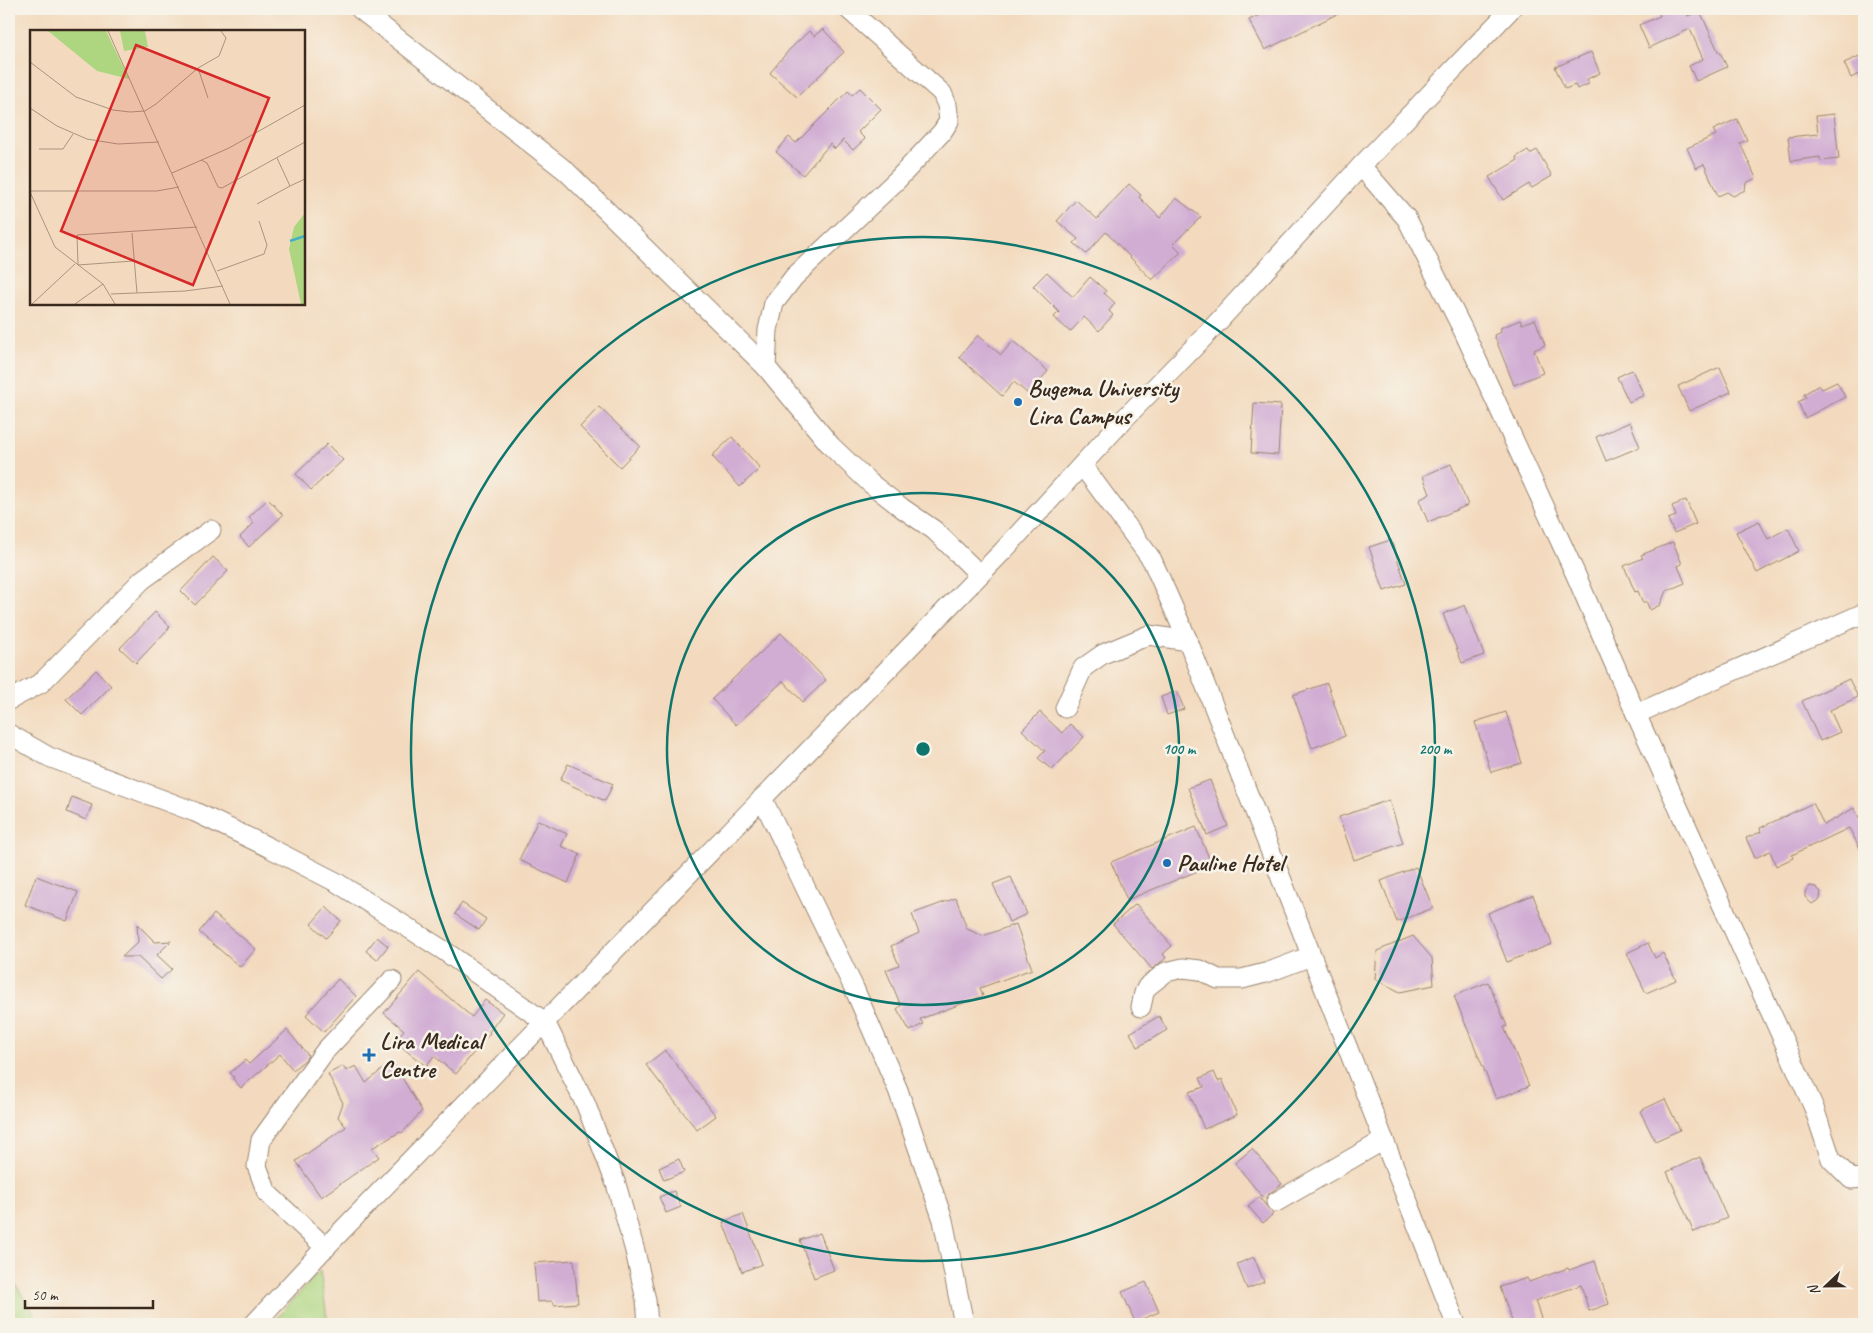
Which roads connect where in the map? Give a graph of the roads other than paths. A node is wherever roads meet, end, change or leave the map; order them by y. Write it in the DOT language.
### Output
graph roads {
  1 [pos="360,9"];
  2 [pos="848,9"];
  3 [pos="1511,9"];
  4 [pos="1361,166"];
  5 [pos="766,367"];
  6 [pos="1082,465"];
  7 [pos="211,530"];
  8 [pos="979,574"];
  9 [pos="1864,613"];
  10 [pos="1188,641"];
  11 [pos="9,700"];
  12 [pos="1065,708"];
  13 [pos="1636,714"];
  14 [pos="9,734"];
  15 [pos="762,798"];
  16 [pos="1311,956"];
  17 [pos="392,980"];
  18 [pos="1141,1007"];
  19 [pos="544,1022"];
  20 [pos="1384,1140"];
  21 [pos="1864,1178"];
  22 [pos="1276,1202"];
  23 [pos="326,1248"];
  24 [pos="254,1324"];
  25 [pos="648,1324"];
  26 [pos="964,1324"];
  27 [pos="1456,1324"];
  1 -- 5 [label="street"];
  2 -- 5 [label="street"];
  3 -- 4 [label="street"];
  4 -- 6 [label="street"];
  4 -- 13 [label="street"];
  5 -- 8 [label="street"];
  6 -- 8 [label="street"];
  6 -- 10 [label="street"];
  7 -- 11 [label="street"];
  8 -- 15 [label="street"];
  9 -- 13 [label="street"];
  10 -- 12 [label="street"];
  10 -- 16 [label="street"];
  13 -- 21 [label="street"];
  14 -- 19 [label="street"];
  15 -- 19 [label="street"];
  15 -- 26 [label="street"];
  16 -- 18 [label="street"];
  16 -- 20 [label="street"];
  17 -- 23 [label="street"];
  19 -- 23 [label="street"];
  19 -- 25 [label="street"];
  20 -- 22 [label="street"];
  20 -- 27 [label="street"];
  23 -- 24 [label="street"];
}
